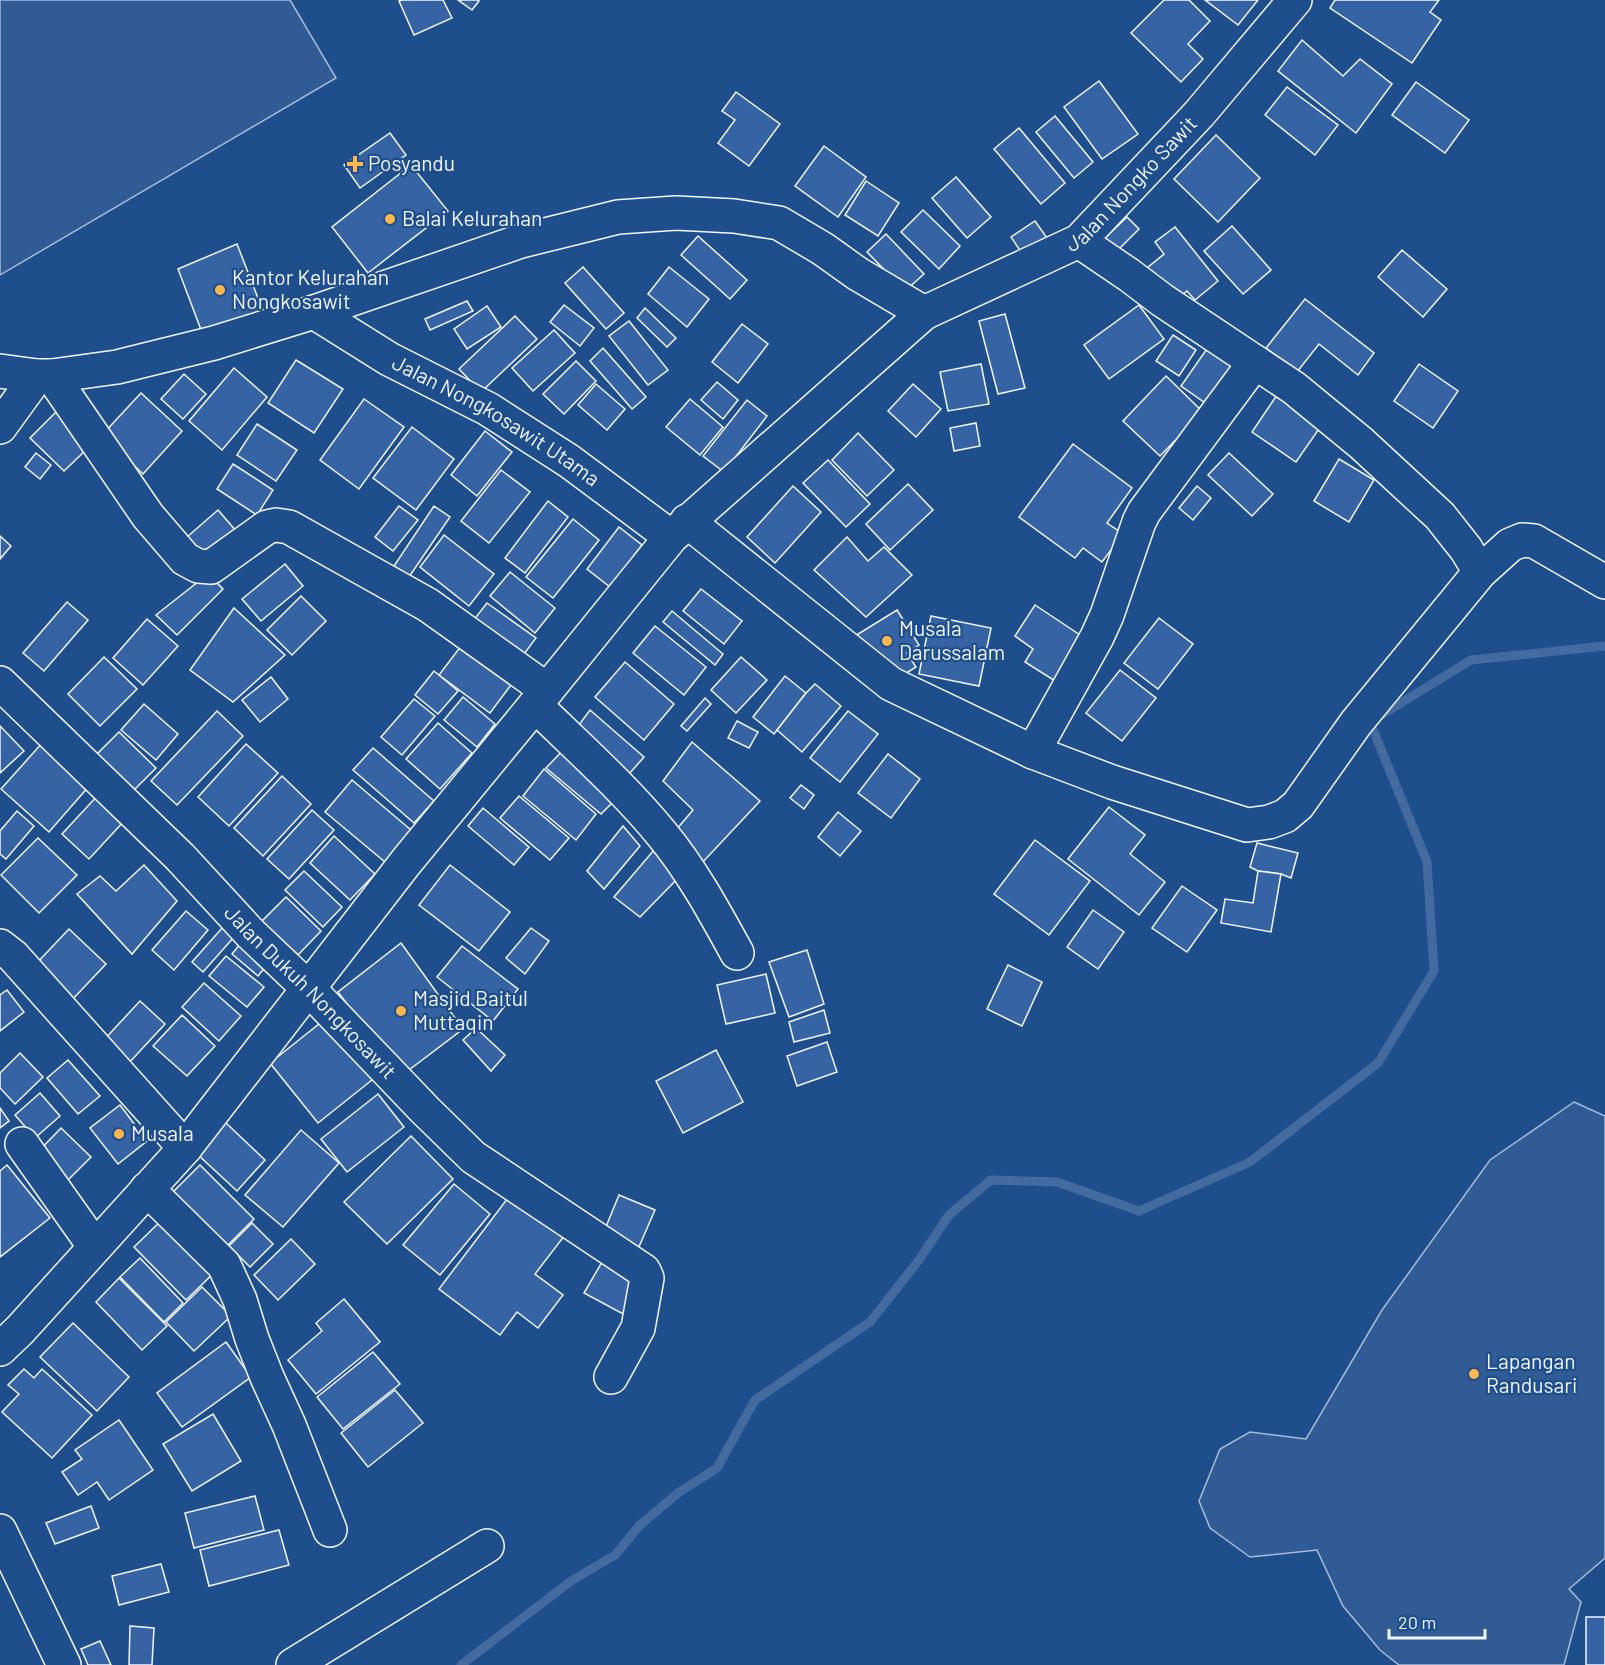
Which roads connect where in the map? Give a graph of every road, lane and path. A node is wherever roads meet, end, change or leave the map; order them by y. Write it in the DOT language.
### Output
graph roads {
  1 [pos="1295,0"];
  2 [pos="1079,241"];
  3 [pos="314,312"];
  4 [pos="924,313"];
  5 [pos="1255,362"];
  6 [pos="0,371"];
  7 [pos="44,376"];
  8 [pos="0,427"];
  9 [pos="679,529"];
  10 [pos="1480,572"];
  11 [pos="1605,582"];
  12 [pos="0,682"];
  13 [pos="541,698"];
  14 [pos="1033,752"];
  15 [pos="737,953"];
  16 [pos="4,958"];
  17 [pos="309,989"];
  18 [pos="22,1144"];
  19 [pos="185,1148"];
  20 [pos="147,1189"];
  21 [pos="94,1247"];
  22 [pos="0,1349"];
  23 [pos="611,1377"];
  24 [pos="330,1530"];
  25 [pos="0,1531"];
  26 [pos="487,1546"];
  27 [pos="64,1665"];
  28 [pos="293,1665"];
  1 -- 2 [label="street, Jalan Nongko Sawit"];
  2 -- 4 [label="street, Jalan Nongko Sawit"];
  2 -- 5 [label="street"];
  3 -- 4 [label="street"];
  3 -- 7 [label="street"];
  3 -- 9 [label="street, Jalan Nongkosawit Utama"];
  4 -- 9 [label="street, Jalan Nongko Sawit"];
  5 -- 10 [label="street"];
  5 -- 14 [label="street"];
  6 -- 7 [label="street"];
  7 -- 8 [label="street"];
  7 -- 13 [label="street"];
  9 -- 13 [label="street, Jalan Nongko Sawit"];
  9 -- 14 [label="street, Jalan Nongkosawit Utama"];
  10 -- 11 [label="street, Jalan Nongkosawit Utama"];
  10 -- 14 [label="street, Jalan Nongkosawit Utama"];
  12 -- 17 [label="street, Jalan Dukuh Nongkosawit"];
  13 -- 15 [label="street"];
  13 -- 17 [label="street, Jalan Nongko Sawit"];
  16 -- 19 [label="street"];
  17 -- 19 [label="street, Jalan Nongko Sawit"];
  17 -- 23 [label="street, Jalan Dukuh Nongkosawit"];
  18 -- 21 [label="street"];
  19 -- 20 [label="street, Jalan Nongko Sawit"];
  20 -- 21 [label="street, Jalan Nongko Sawit"];
  20 -- 24 [label="street"];
  21 -- 22 [label="street, Jalan Nongko Sawit"];
  25 -- 27 [label="street"];
  26 -- 28 [label="street"];
}
